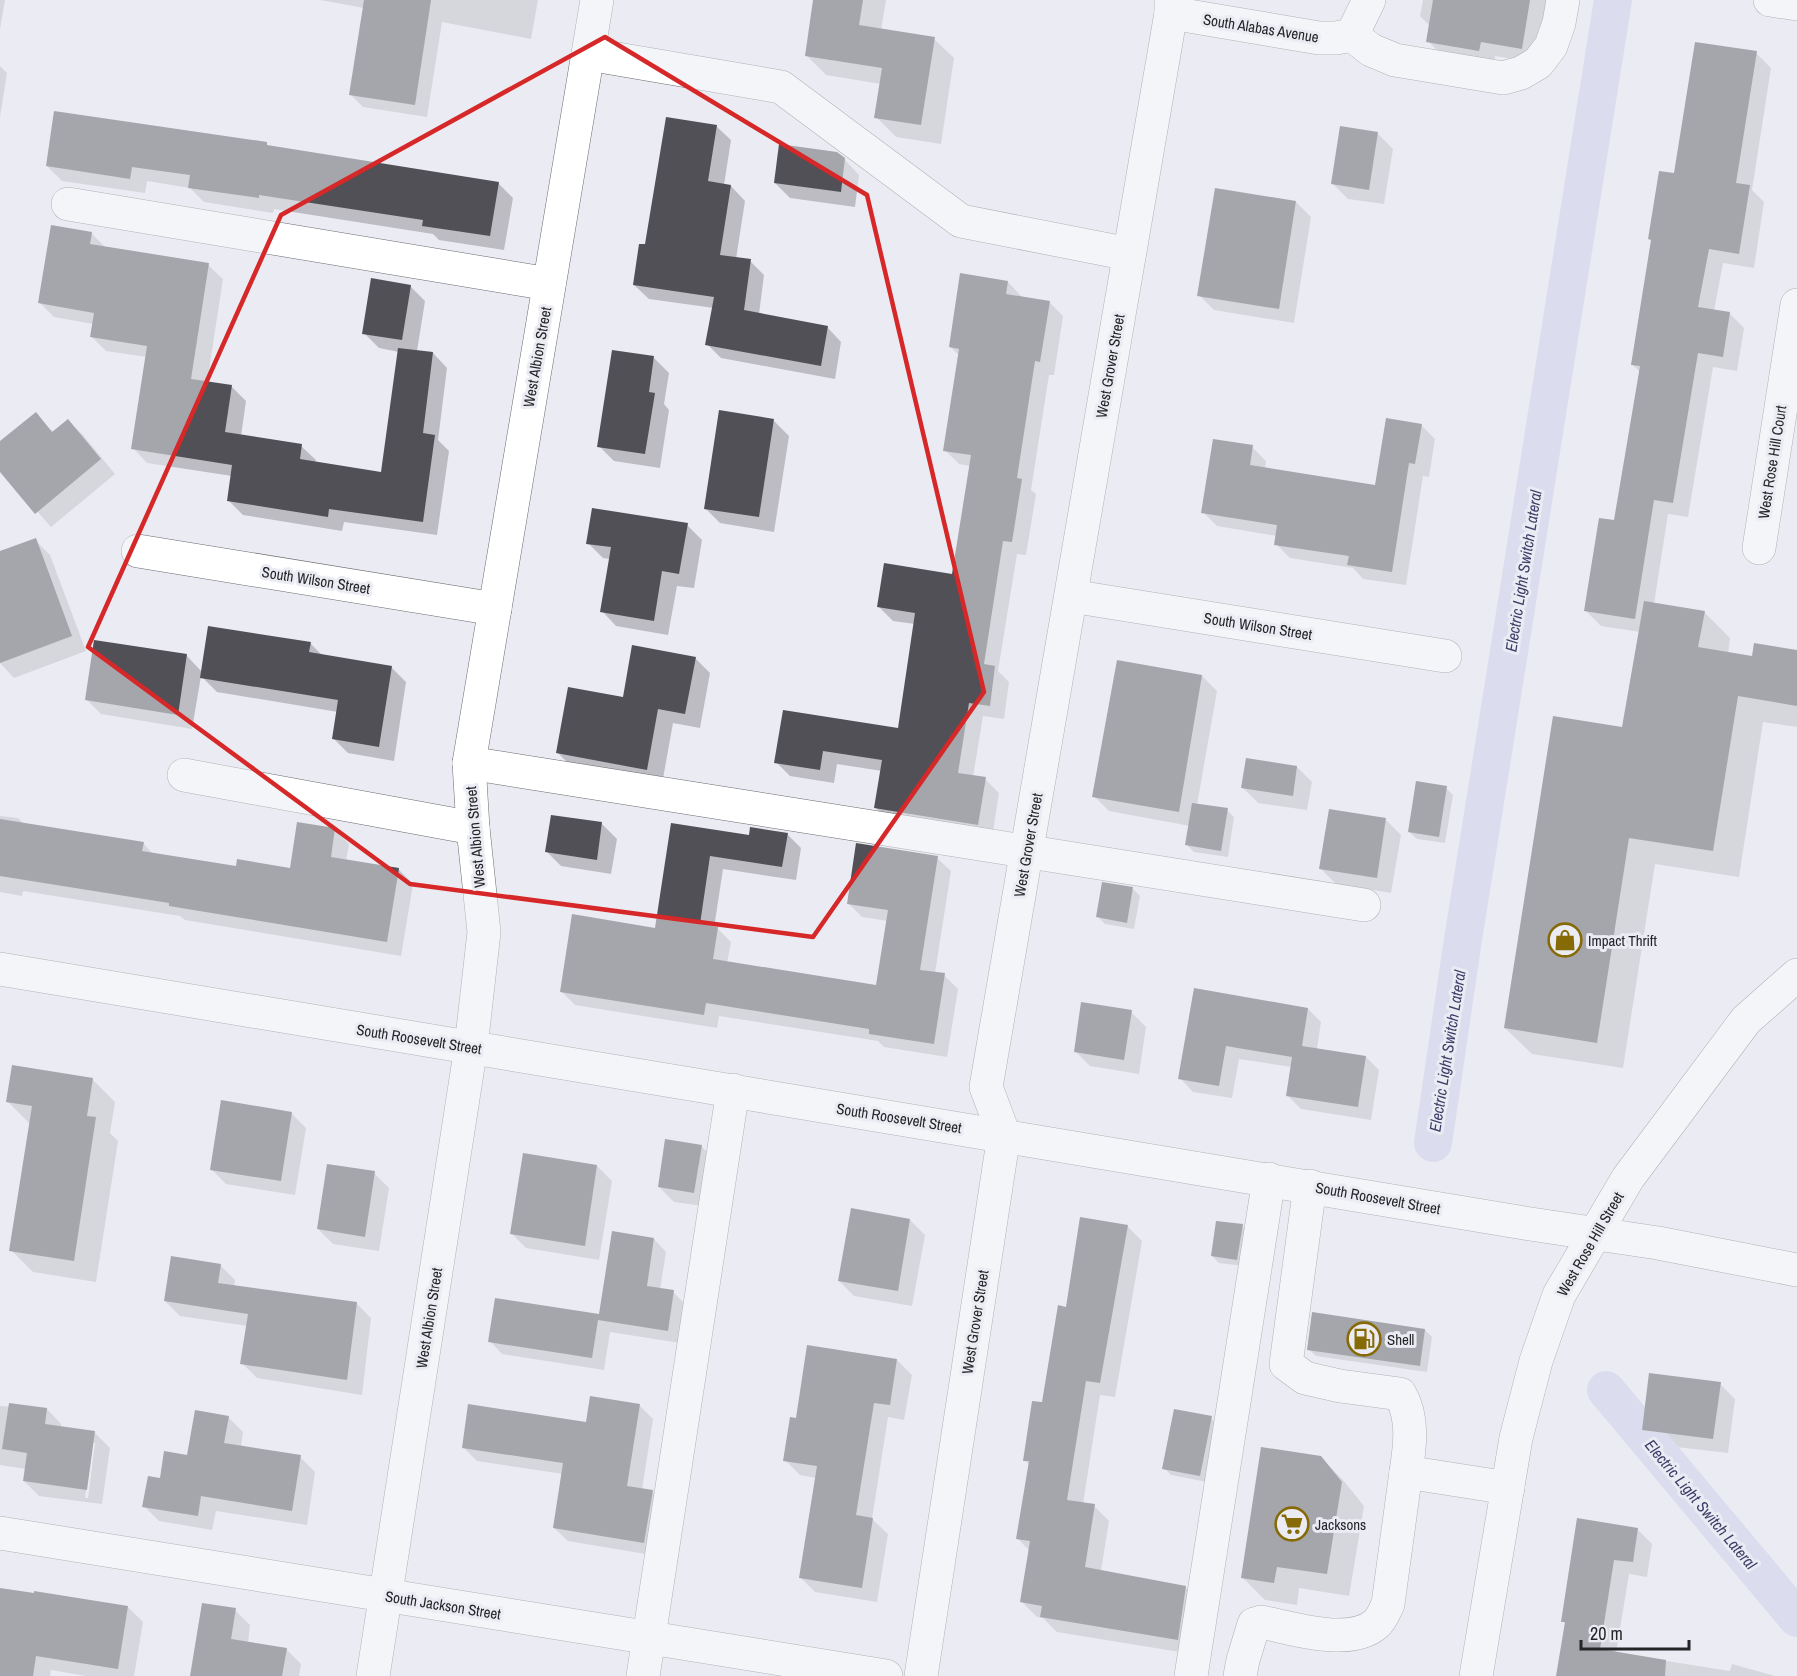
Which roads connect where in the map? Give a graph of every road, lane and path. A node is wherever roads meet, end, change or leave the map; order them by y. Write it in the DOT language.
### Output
graph roads {
  1 [pos="597,0"];
  2 [pos="1369,0"];
  3 [pos="1563,0"];
  4 [pos="1770,0"];
  5 [pos="1797,4"];
  6 [pos="1171,6"];
  7 [pos="1352,35"];
  8 [pos="588,54"];
  9 [pos="68,204"];
  10 [pos="1129,254"];
  11 [pos="549,284"];
  12 [pos="1797,305"];
  13 [pos="1759,548"];
  14 [pos="138,551"];
  15 [pos="1071,596"];
  16 [pos="495,609"];
  17 [pos="1446,656"];
  18 [pos="469,763"];
  19 [pos="184,775"];
  20 [pos="473,828"];
  21 [pos="1027,852"];
  22 [pos="1364,905"];
  23 [pos="0,969"];
  24 [pos="1797,975"];
  25 [pos="471,1047"];
  26 [pos="733,1090"];
  27 [pos="1004,1135"];
  28 [pos="1269,1179"];
  29 [pos="1310,1186"];
  30 [pos="1597,1233"];
  31 [pos="1797,1270"];
  32 [pos="1406,1472"];
  33 [pos="1508,1488"];
  34 [pos="0,1533"];
  35 [pos="386,1596"];
  36 [pos="649,1638"];
  37 [pos="373,1676"];
  38 [pos="643,1676"];
  39 [pos="886,1676"];
  40 [pos="921,1676"];
  41 [pos="1191,1676"];
  42 [pos="1240,1676"];
  43 [pos="1476,1676"];
  1 -- 8 [label="street, West Albion Street"];
  2 -- 7 [label="street"];
  3 -- 7 [label="street"];
  4 -- 5 [label="street"];
  6 -- 7 [label="street, South Alabas Avenue"];
  6 -- 10 [label="street, West Grover Street"];
  8 -- 10 [label="street"];
  8 -- 11 [label="street, West Albion Street"];
  9 -- 11 [label="street"];
  10 -- 15 [label="street, West Grover Street"];
  11 -- 16 [label="street, West Albion Street"];
  12 -- 13 [label="street, West Rose Hill Court"];
  14 -- 16 [label="street, South Wilson Street"];
  15 -- 17 [label="street, South Wilson Street"];
  15 -- 21 [label="street, West Grover Street"];
  16 -- 18 [label="street, West Albion Street"];
  18 -- 20 [label="street, West Albion Street"];
  18 -- 21 [label="street"];
  19 -- 20 [label="street"];
  20 -- 25 [label="street, West Albion Street"];
  21 -- 22 [label="street"];
  21 -- 27 [label="street, West Grover Street"];
  23 -- 25 [label="street, South Roosevelt Street"];
  24 -- 30 [label="street, West Rose Hill Street"];
  25 -- 26 [label="street, South Roosevelt Street"];
  25 -- 35 [label="street, West Albion Street"];
  26 -- 27 [label="street, South Roosevelt Street"];
  26 -- 36 [label="street"];
  27 -- 28 [label="street, South Roosevelt Street"];
  27 -- 40 [label="street, West Grover Street"];
  28 -- 29 [label="street, South Roosevelt Street"];
  28 -- 41 [label="street"];
  29 -- 30 [label="street, South Roosevelt Street"];
  29 -- 32 [label="street"];
  30 -- 31 [label="street, South Roosevelt Street"];
  30 -- 33 [label="street, West Rose Hill Street"];
  32 -- 33 [label="street"];
  32 -- 42 [label="street"];
  33 -- 43 [label="street, West Rose Hill Street"];
  34 -- 35 [label="street, South Jackson Street"];
  35 -- 36 [label="street, South Jackson Street"];
  35 -- 37 [label="street, West Albion Street"];
  36 -- 38 [label="street"];
  36 -- 39 [label="street, South Jackson Street"];
}
